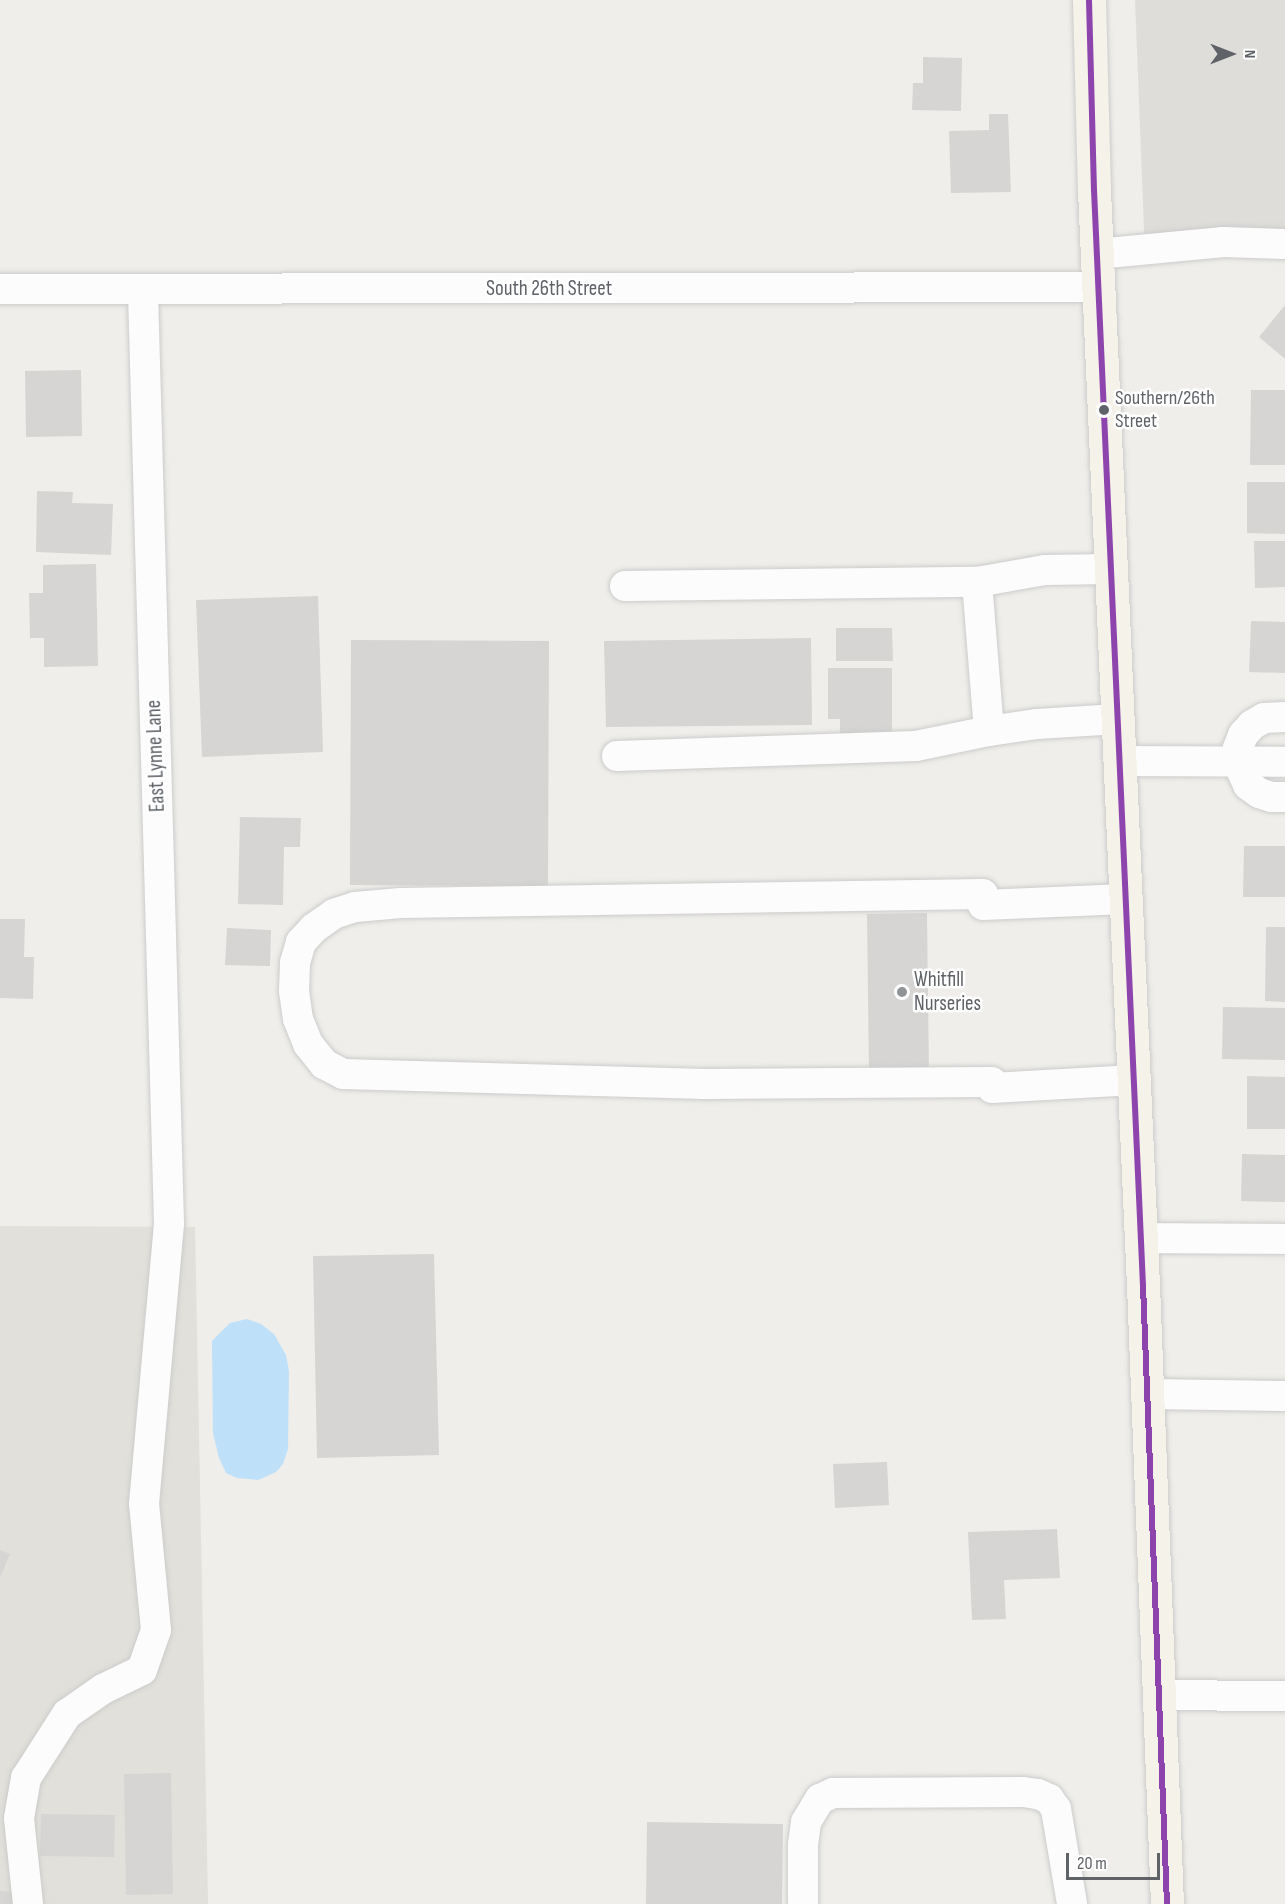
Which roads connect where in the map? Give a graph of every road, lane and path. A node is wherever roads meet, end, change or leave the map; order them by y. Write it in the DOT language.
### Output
graph roads {
  1 [pos="1089,0"];
  2 [pos="1285,244"];
  3 [pos="1097,254"];
  4 [pos="1099,287"];
  5 [pos="0,289"];
  6 [pos="143,290"];
  7 [pos="1111,569"];
  8 [pos="977,582"];
  9 [pos="625,586"];
  10 [pos="1285,717"];
  11 [pos="1118,720"];
  12 [pos="989,731"];
  13 [pos="617,756"];
  14 [pos="1119,761"];
  15 [pos="1237,761"];
  16 [pos="1285,762"];
  17 [pos="1285,797"];
  18 [pos="1126,899"];
  19 [pos="1134,1080"];
  20 [pos="1141,1238"];
  21 [pos="1285,1239"];
  22 [pos="1147,1394"];
  23 [pos="1285,1395"];
  24 [pos="1159,1695"];
  25 [pos="1285,1696"];
  26 [pos="28,1904"];
  27 [pos="803,1904"];
  28 [pos="1072,1904"];
  29 [pos="1167,1904"];
  1 -- 3 [label="main road"];
  2 -- 3 [label="street"];
  3 -- 4 [label="main road"];
  4 -- 6 [label="street, South 26th Street"];
  4 -- 7 [label="main road"];
  5 -- 6 [label="street, South 26th Street"];
  6 -- 26 [label="street, East Lynne Lane"];
  7 -- 8 [label="street"];
  7 -- 11 [label="main road"];
  8 -- 9 [label="street"];
  8 -- 12 [label="street"];
  10 -- 15 [label="street"];
  11 -- 12 [label="street"];
  11 -- 14 [label="main road"];
  12 -- 13 [label="street"];
  14 -- 15 [label="street"];
  14 -- 18 [label="main road"];
  15 -- 16 [label="street"];
  15 -- 17 [label="street"];
  18 -- 19 [label="main road"];
  18 -- 19 [label="street"];
  19 -- 20 [label="main road"];
  20 -- 21 [label="street"];
  20 -- 22 [label="main road"];
  22 -- 23 [label="street"];
  22 -- 24 [label="main road"];
  24 -- 25 [label="street"];
  24 -- 29 [label="main road"];
  27 -- 28 [label="street"];
}
